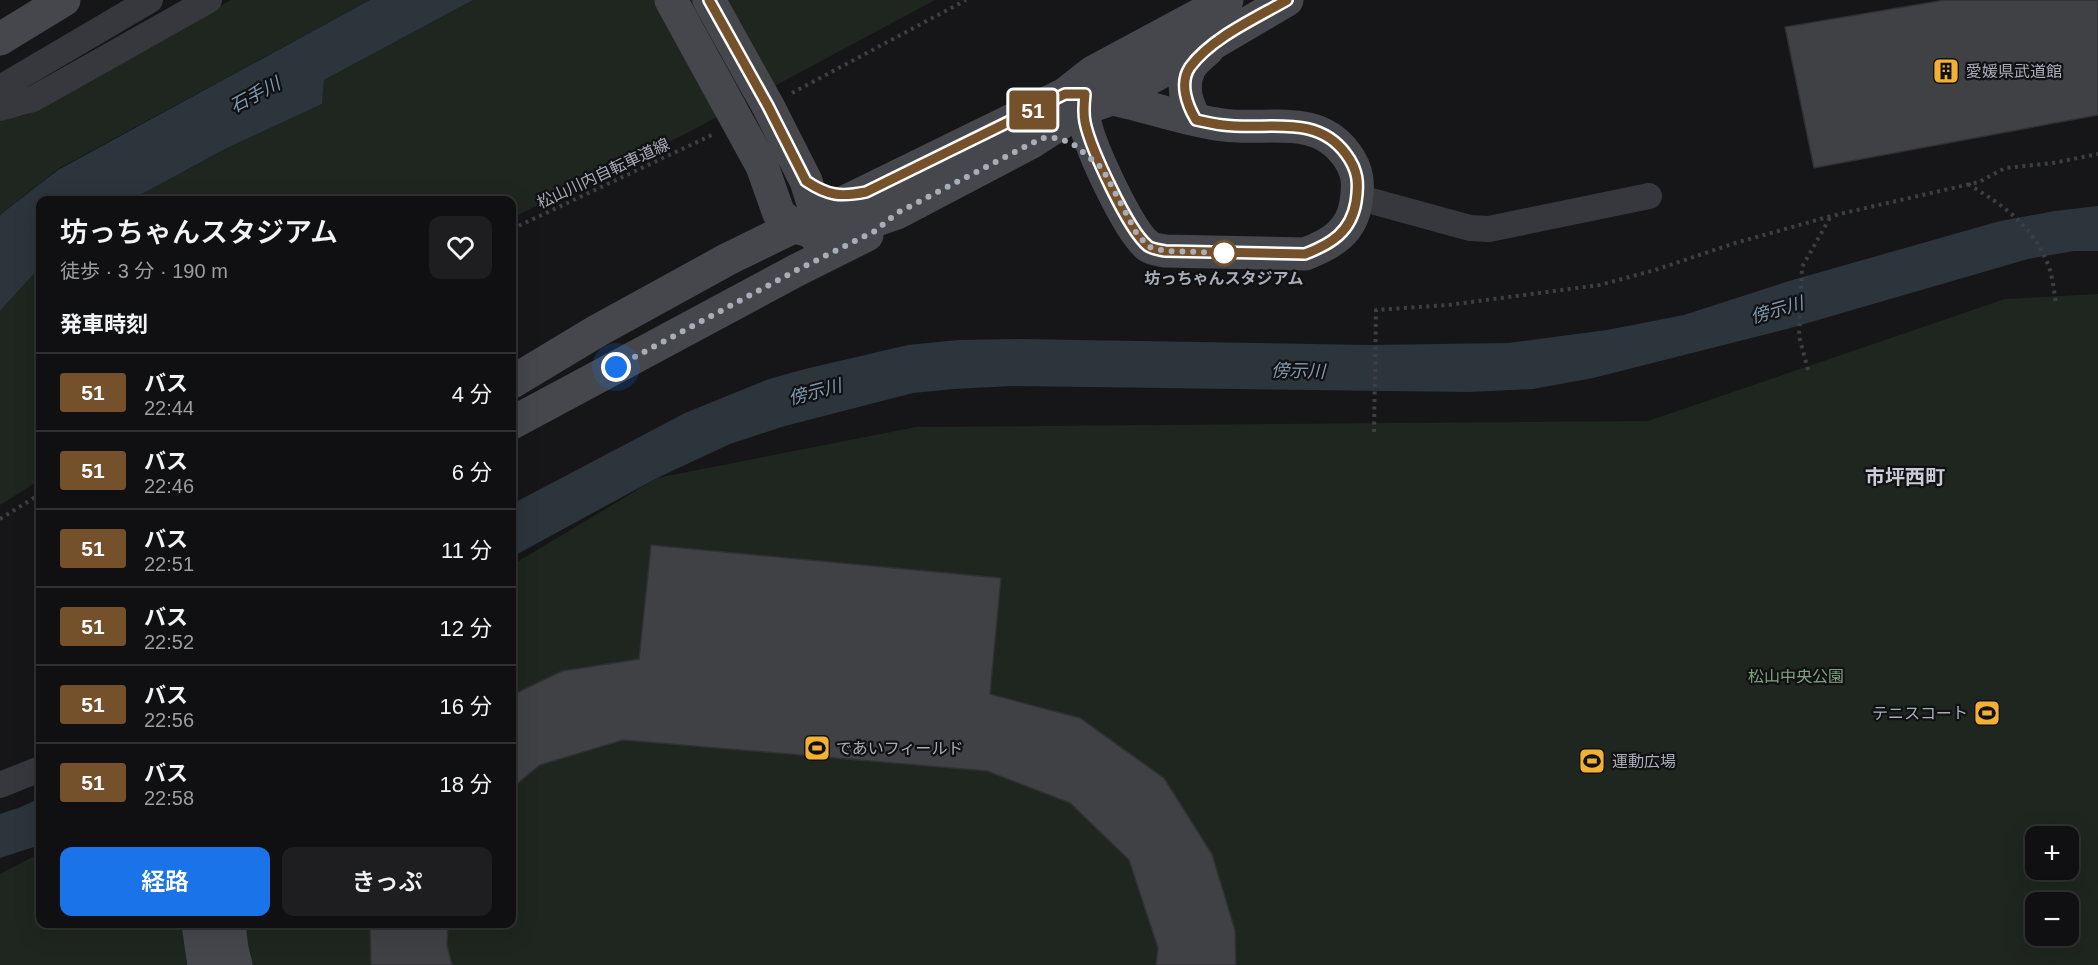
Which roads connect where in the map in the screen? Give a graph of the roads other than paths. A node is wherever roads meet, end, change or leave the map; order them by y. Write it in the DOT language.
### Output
graph roads {
  1 [pos="64,0"];
  2 [pos="150,0"];
  3 [pos="209,0"];
  4 [pos="671,0"];
  5 [pos="709,0"];
  6 [pos="1227,0"];
  7 [pos="1287,0"];
  8 [pos="0,39"];
  9 [pos="1214,43"];
  10 [pos="0,88"];
  11 [pos="1088,93"];
  12 [pos="0,108"];
  13 [pos="1196,120"];
  14 [pos="1032,142"];
  15 [pos="762,166"];
  16 [pos="1102,168"];
  17 [pos="806,181"];
  18 [pos="866,192"];
  19 [pos="1649,196"];
  20 [pos="1357,197"];
  21 [pos="897,213"];
  22 [pos="810,225"];
  23 [pos="728,259"];
  24 [pos="797,270"];
  25 [pos="516,380"];
  26 [pos="516,421"];
  27 [pos="36,771"];
  28 [pos="0,785"];
  29 [pos="199,928"];
  30 [pos="229,928"];
  31 [pos="204,965"];
  32 [pos="236,965"];
  1 -- 8 [label="street"];
  2 -- 10 [label="street"];
  3 -- 12 [label="street"];
  4 -- 15 [label="street"];
  5 -- 17 [label="street"];
  6 -- 11 [label="street"];
  7 -- 9 [label="street"];
  9 -- 11 [label="street"];
  9 -- 13 [label="street"];
  11 -- 13 [label="street"];
  11 -- 14 [label="street"];
  11 -- 16 [label="street"];
  11 -- 18 [label="street"];
  13 -- 20 [label="street"];
  14 -- 16 [label="street"];
  14 -- 21 [label="street"];
  15 -- 22 [label="street"];
  15 -- 23 [label="street"];
  16 -- 20 [label="street"];
  17 -- 18 [label="street"];
  17 -- 22 [label="street"];
  18 -- 22 [label="street"];
  19 -- 20 [label="street"];
  21 -- 22 [label="street"];
  21 -- 24 [label="street"];
  22 -- 23 [label="street"];
  22 -- 24 [label="street"];
  23 -- 25 [label="street"];
  24 -- 26 [label="street"];
  27 -- 28 [label="street"];
  29 -- 31 [label="street"];
  30 -- 32 [label="street"];
}
